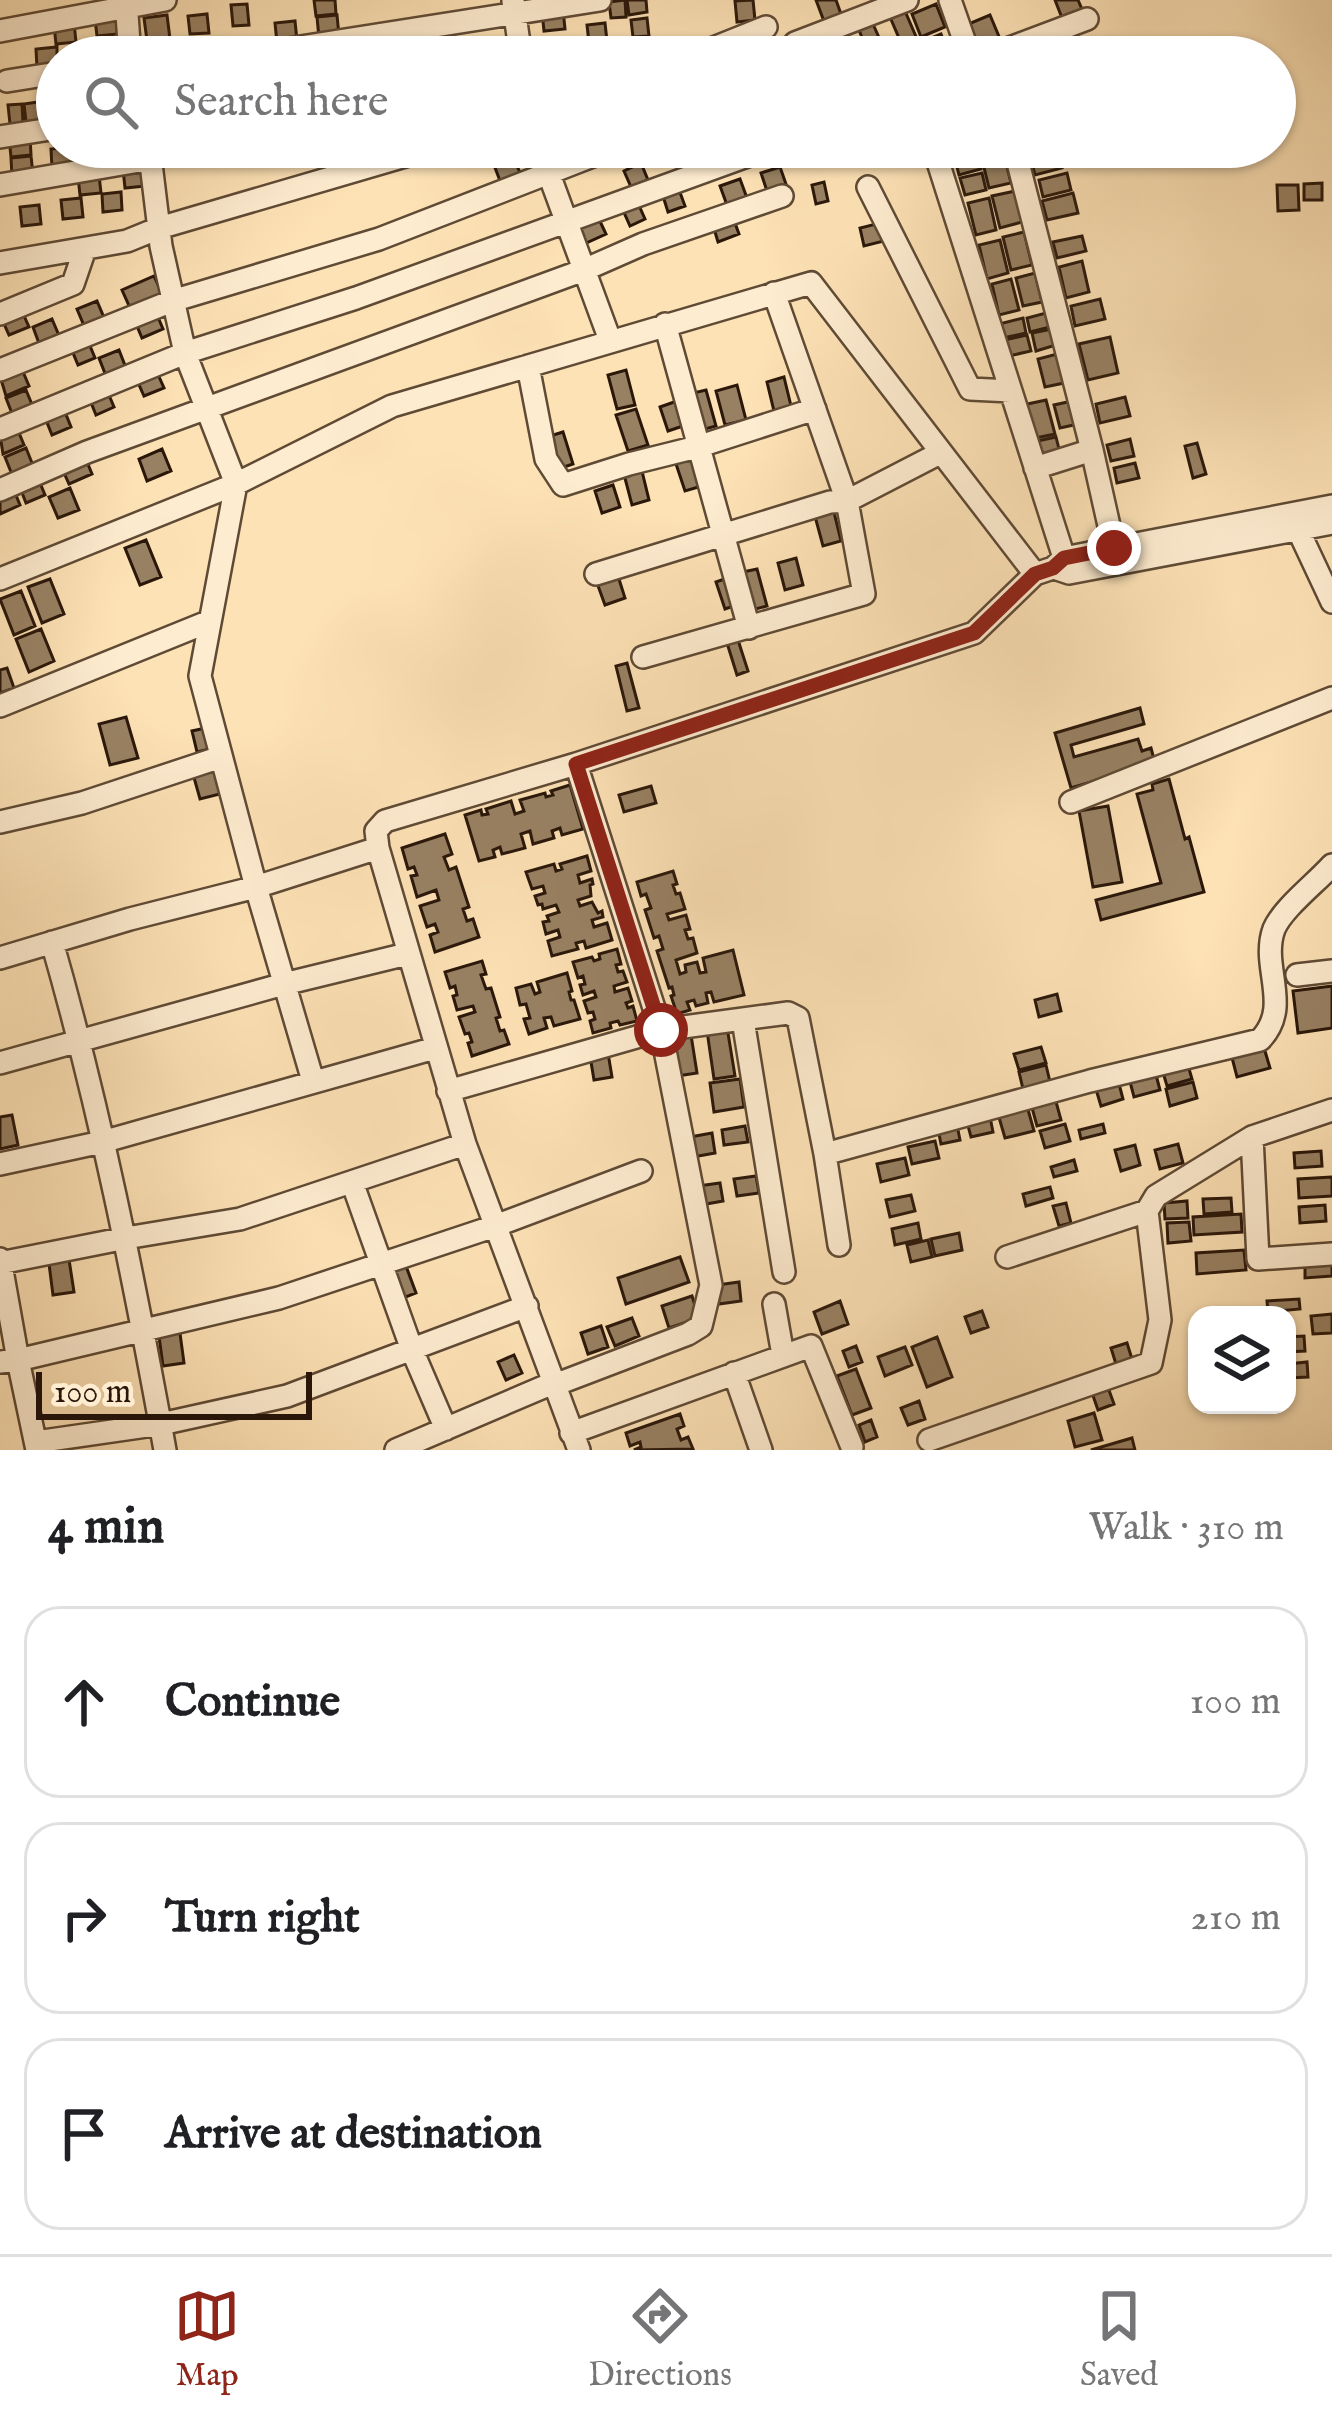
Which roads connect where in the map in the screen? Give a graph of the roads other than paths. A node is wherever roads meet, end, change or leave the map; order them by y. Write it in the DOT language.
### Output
graph roads {
  1 [pos="165,0"];
  2 [pos="600,0"];
  3 [pos="907,0"];
  4 [pos="950,0"];
  5 [pos="127,4"];
  6 [pos="514,7"];
  7 [pos="1088,19"];
  8 [pos="766,27"];
  9 [pos="0,31"];
  10 [pos="129,36"];
  11 [pos="354,36"];
  12 [pos="744,36"];
  13 [pos="812,36"];
  14 [pos="963,36"];
  15 [pos="1042,36"];
  16 [pos="36,76"];
  17 [pos="7,81"];
  18 [pos="36,131"];
  19 [pos="0,137"];
  20 [pos="77,168"];
  21 [pos="152,168"];
  22 [pos="364,168"];
  23 [pos="547,168"];
  24 [pos="562,168"];
  25 [pos="714,168"];
  26 [pos="940,168"];
  27 [pos="1018,168"];
  28 [pos="549,173"];
  29 [pos="0,184"];
  30 [pos="868,187"];
  31 [pos="782,196"];
  32 [pos="566,221"];
  33 [pos="159,228"];
  34 [pos="85,249"];
  35 [pos="0,263"];
  36 [pos="584,270"];
  37 [pos="774,292"];
  38 [pos="172,301"];
  39 [pos="0,314"];
  40 [pos="665,323"];
  41 [pos="610,340"];
  42 [pos="185,353"];
  43 [pos="528,366"];
  44 [pos="0,370"];
  45 [pos="1011,391"];
  46 [pos="207,408"];
  47 [pos="814,409"];
  48 [pos="0,429"];
  49 [pos="698,447"];
  50 [pos="1092,450"];
  51 [pos="940,453"];
  52 [pos="1035,468"];
  53 [pos="236,484"];
  54 [pos="0,490"];
  55 [pos="847,501"];
  56 [pos="1332,506"];
  57 [pos="1295,523"];
  58 [pos="1332,524"];
  59 [pos="723,536"];
  60 [pos="1114,548"];
  61 [pos="1055,568"];
  62 [pos="596,574"];
  63 [pos="0,579"];
  64 [pos="1332,602"];
  65 [pos="211,621"];
  66 [pos="749,628"];
  67 [pos="643,656"];
  68 [pos="1332,698"];
  69 [pos="0,706"];
  70 [pos="221,757"];
  71 [pos="576,764"];
  72 [pos="1071,802"];
  73 [pos="0,822"];
  74 [pos="378,848"];
  75 [pos="1332,865"];
  76 [pos="256,887"];
  77 [pos="52,942"];
  78 [pos="407,953"];
  79 [pos="0,958"];
  80 [pos="1332,971"];
  81 [pos="1297,975"];
  82 [pos="284,984"];
  83 [pos="743,1020"];
  84 [pos="661,1030"];
  85 [pos="80,1041"];
  86 [pos="436,1048"];
  87 [pos="0,1063"];
  88 [pos="313,1081"];
  89 [pos="448,1090"];
  90 [pos="1332,1110"];
  91 [pos="1252,1137"];
  92 [pos="102,1142"];
  93 [pos="465,1144"];
  94 [pos="825,1154"];
  95 [pos="0,1164"];
  96 [pos="641,1171"];
  97 [pos="352,1182"];
  98 [pos="1147,1211"];
  99 [pos="495,1226"];
  100 [pos="126,1238"];
  101 [pos="839,1244"];
  102 [pos="1332,1254"];
  103 [pos="1007,1257"];
  104 [pos="0,1262"];
  105 [pos="380,1262"];
  106 [pos="784,1272"];
  107 [pos="774,1304"];
  108 [pos="527,1306"];
  109 [pos="143,1328"];
  110 [pos="412,1350"];
  111 [pos="783,1355"];
  112 [pos="9,1361"];
  113 [pos="734,1373"];
  114 [pos="553,1383"];
  115 [pos="160,1424"];
  116 [pos="446,1429"];
  117 [pos="929,1440"];
  118 [pos="575,1441"];
  119 [pos="37,1446"];
  120 [pos="852,1447"];
  121 [pos="165,1450"];
  122 [pos="397,1450"];
  123 [pos="761,1450"];
  1 -- 5 [label="street"];
  2 -- 6 [label="street"];
  3 -- 13 [label="street"];
  4 -- 14 [label="street"];
  5 -- 9 [label="street"];
  5 -- 10 [label="street"];
  6 -- 11 [label="street"];
  7 -- 15 [label="street"];
  8 -- 12 [label="street"];
  16 -- 17 [label="street"];
  18 -- 19 [label="street"];
  20 -- 29 [label="street"];
  21 -- 33 [label="street"];
  22 -- 33 [label="street"];
  23 -- 28 [label="street"];
  24 -- 28 [label="street"];
  25 -- 32 [label="street"];
  26 -- 45 [label="street"];
  27 -- 50 [label="street"];
  28 -- 32 [label="street"];
  28 -- 38 [label="street"];
  30 -- 45 [label="street"];
  31 -- 36 [label="street"];
  32 -- 36 [label="street"];
  32 -- 42 [label="street"];
  33 -- 34 [label="street"];
  33 -- 38 [label="street"];
  34 -- 35 [label="street"];
  34 -- 39 [label="street"];
  36 -- 41 [label="street"];
  36 -- 46 [label="street"];
  37 -- 40 [label="street"];
  37 -- 47 [label="street"];
  37 -- 51 [label="street"];
  38 -- 42 [label="street"];
  38 -- 44 [label="street"];
  40 -- 41 [label="street"];
  40 -- 49 [label="street"];
  41 -- 43 [label="street"];
  42 -- 46 [label="street"];
  42 -- 48 [label="street"];
  43 -- 49 [label="street"];
  43 -- 53 [label="street"];
  45 -- 52 [label="street"];
  46 -- 53 [label="street"];
  46 -- 54 [label="street"];
  47 -- 49 [label="street"];
  47 -- 55 [label="street"];
  49 -- 59 [label="street"];
  50 -- 52 [label="street"];
  50 -- 60 [label="street"];
  51 -- 55 [label="street"];
  51 -- 61 [label="street"];
  52 -- 61 [label="street"];
  53 -- 63 [label="street"];
  53 -- 65 [label="street"];
  55 -- 59 [label="street"];
  55 -- 66 [label="street"];
  56 -- 57 [label="street"];
  57 -- 58 [label="street"];
  57 -- 60 [label="street"];
  57 -- 61 [label="street"];
  57 -- 64 [label="street"];
  59 -- 62 [label="street"];
  59 -- 66 [label="street"];
  60 -- 61 [label="street"];
  61 -- 71 [label="street"];
  65 -- 69 [label="street"];
  65 -- 70 [label="street"];
  66 -- 67 [label="street"];
  68 -- 72 [label="street"];
  70 -- 73 [label="street"];
  70 -- 76 [label="street"];
  71 -- 74 [label="street"];
  71 -- 84 [label="street"];
  74 -- 76 [label="street"];
  74 -- 78 [label="street"];
  75 -- 94 [label="street"];
  76 -- 77 [label="street"];
  76 -- 82 [label="street"];
  77 -- 79 [label="street"];
  77 -- 85 [label="street"];
  78 -- 82 [label="street"];
  78 -- 86 [label="street"];
  80 -- 81 [label="street"];
  82 -- 85 [label="street"];
  82 -- 88 [label="street"];
  83 -- 84 [label="street"];
  83 -- 94 [label="street"];
  83 -- 106 [label="street"];
  84 -- 89 [label="street"];
  84 -- 114 [label="street"];
  85 -- 87 [label="street"];
  85 -- 92 [label="street"];
  86 -- 88 [label="street"];
  86 -- 89 [label="street"];
  88 -- 92 [label="street"];
  89 -- 93 [label="street"];
  90 -- 91 [label="street"];
  91 -- 98 [label="street"];
  91 -- 102 [label="street"];
  92 -- 95 [label="street"];
  92 -- 100 [label="street"];
  93 -- 97 [label="street"];
  93 -- 99 [label="street"];
  94 -- 101 [label="street"];
  96 -- 99 [label="street"];
  97 -- 100 [label="street"];
  97 -- 105 [label="street"];
  98 -- 103 [label="street"];
  98 -- 117 [label="street"];
  99 -- 105 [label="street"];
  99 -- 108 [label="street"];
  100 -- 104 [label="street"];
  100 -- 109 [label="street"];
  104 -- 112 [label="street"];
  105 -- 109 [label="street"];
  105 -- 110 [label="street"];
  107 -- 111 [label="street"];
  108 -- 110 [label="street"];
  108 -- 114 [label="street"];
  109 -- 112 [label="street"];
  109 -- 115 [label="street"];
  110 -- 115 [label="street"];
  110 -- 116 [label="street"];
  111 -- 113 [label="street"];
  111 -- 120 [label="street"];
  112 -- 119 [label="street"];
  113 -- 118 [label="street"];
  113 -- 123 [label="street"];
  114 -- 116 [label="street"];
  114 -- 118 [label="street"];
  115 -- 119 [label="street"];
  115 -- 121 [label="street"];
  116 -- 122 [label="street"];
}
